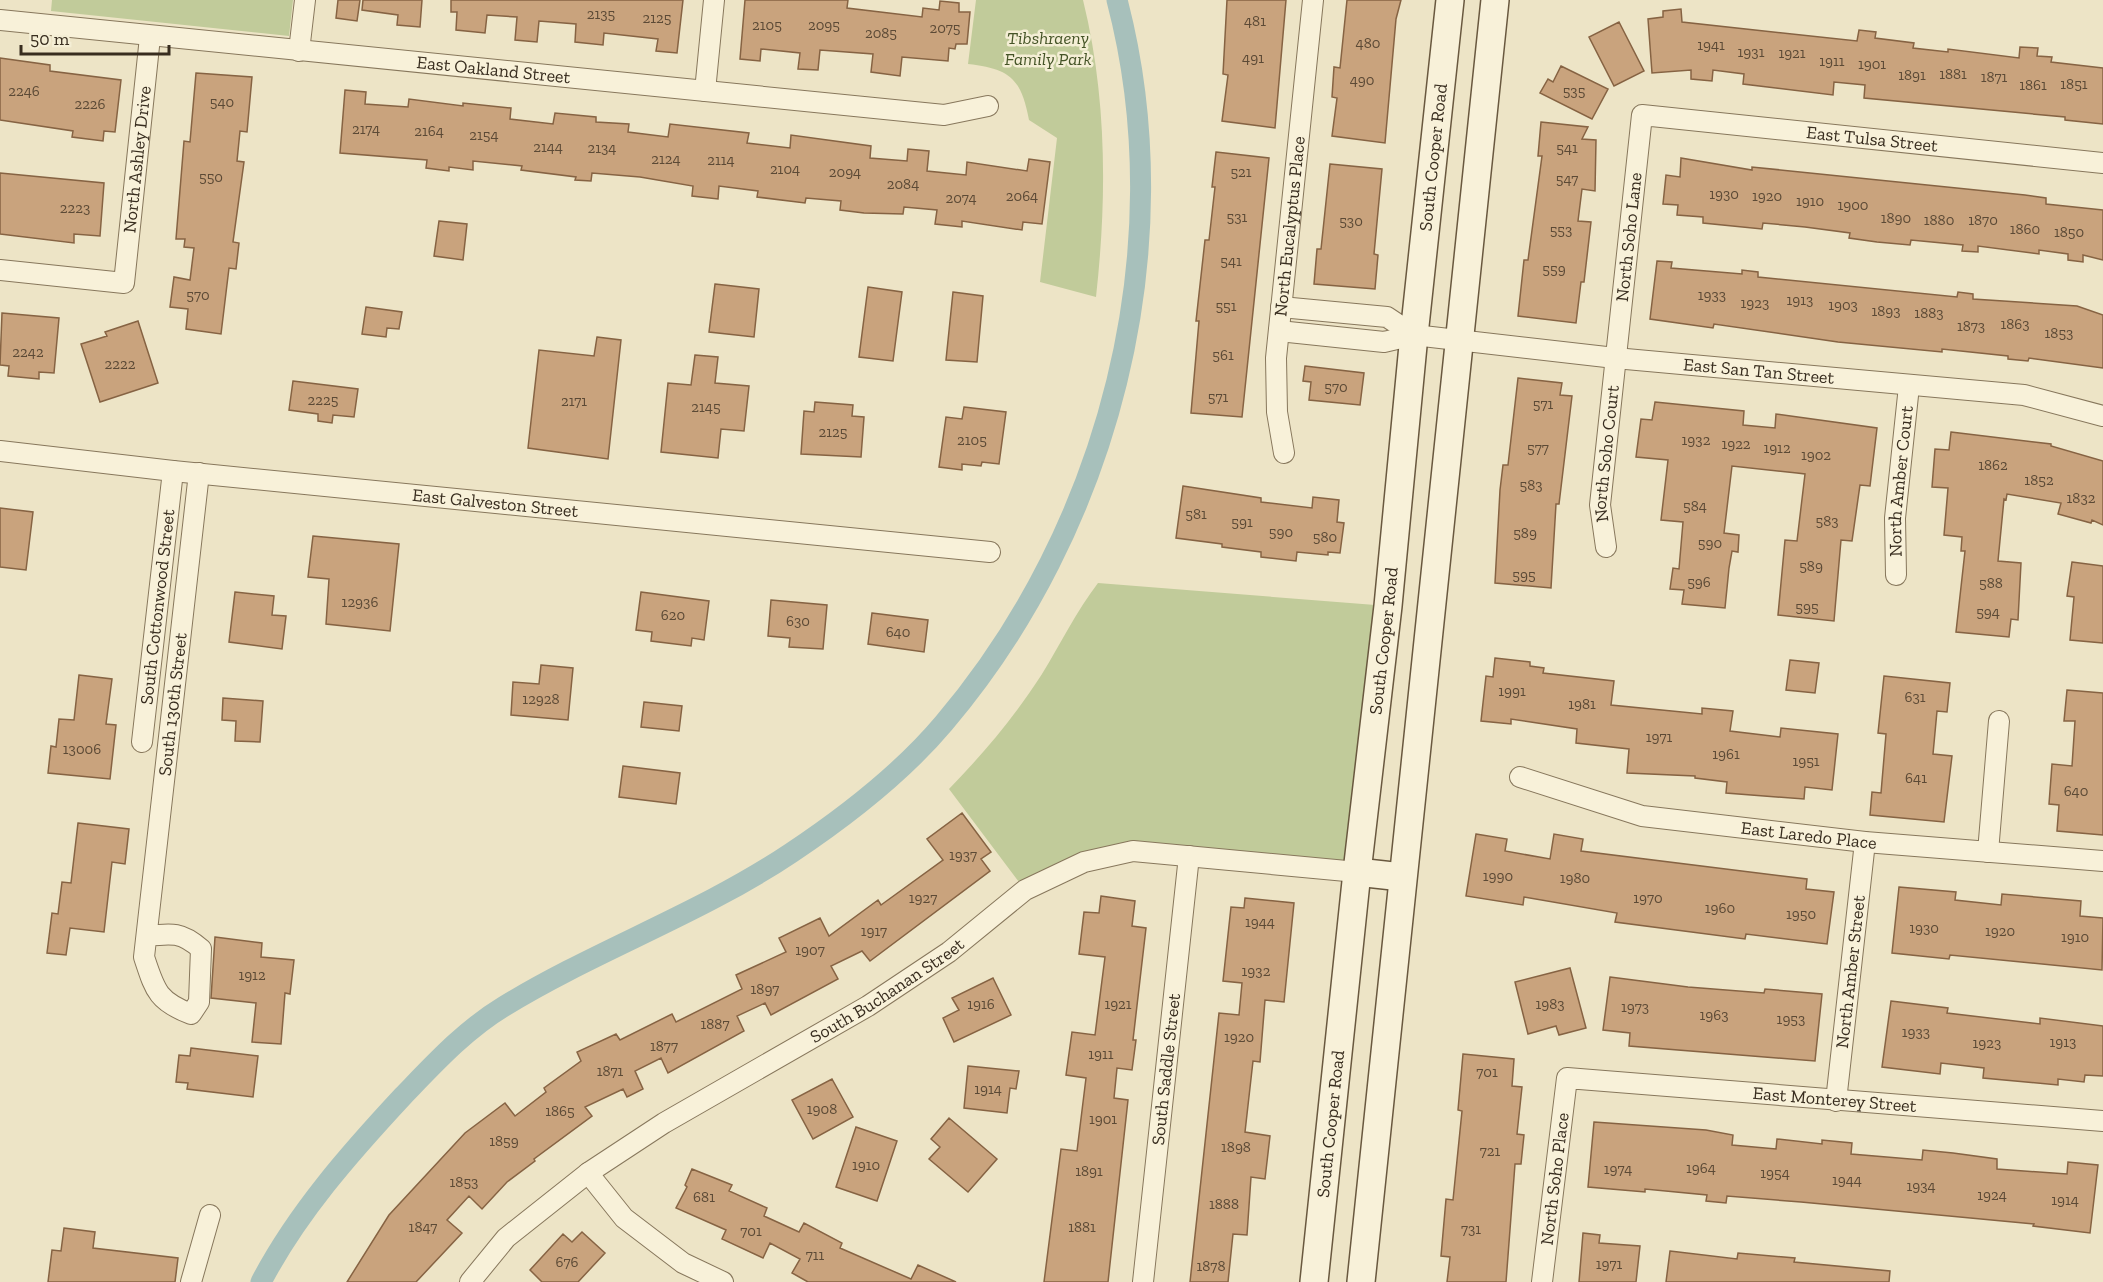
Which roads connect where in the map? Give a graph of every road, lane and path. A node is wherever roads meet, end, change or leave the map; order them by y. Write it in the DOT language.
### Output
graph roads {
  1 [pos="305,0"];
  2 [pos="714,0"];
  3 [pos="1313,0"];
  4 [pos="1450,0"];
  5 [pos="1495,0"];
  6 [pos="0,20"];
  7 [pos="150,37"];
  8 [pos="299,51"];
  9 [pos="705,91"];
  10 [pos="988,106"];
  11 [pos="1642,115"];
  12 [pos="2103,163"];
  13 [pos="0,270"];
  14 [pos="1281,307"];
  15 [pos="1279,331"];
  16 [pos="1414,334"];
  17 [pos="1458,339"];
  18 [pos="1615,358"];
  19 [pos="1909,386"];
  20 [pos="2103,416"];
  21 [pos="0,451"];
  22 [pos="1284,453"];
  23 [pos="173,471"];
  24 [pos="198,473"];
  25 [pos="1606,547"];
  26 [pos="990,552"];
  27 [pos="1896,575"];
  28 [pos="2000,721"];
  29 [pos="142,742"];
  30 [pos="1520,777"];
  31 [pos="1865,842"];
  32 [pos="1988,852"];
  33 [pos="1189,856"];
  34 [pos="2103,861"];
  35 [pos="1356,872"];
  36 [pos="1402,877"];
  37 [pos="147,936"];
  38 [pos="1568,1078"];
  39 [pos="1836,1101"];
  40 [pos="2103,1121"];
  41 [pos="588,1173"];
  42 [pos="210,1215"];
  43 [pos="191,1282"];
  44 [pos="470,1282"];
  45 [pos="723,1282"];
  46 [pos="1143,1282"];
  47 [pos="1314,1282"];
  48 [pos="1361,1282"];
  49 [pos="1542,1282"];
  1 -- 8 [label="street"];
  2 -- 9 [label="street"];
  3 -- 14 [label="street, North Eucalyptus Place"];
  4 -- 16 [label="main road, South Cooper Road"];
  5 -- 17 [label="main road"];
  6 -- 7 [label="street, East Oakland Street"];
  7 -- 8 [label="street, East Oakland Street"];
  7 -- 13 [label="street, North Ashley Drive"];
  8 -- 9 [label="street, East Oakland Street"];
  9 -- 10 [label="street, East Oakland Street"];
  11 -- 12 [label="street, East Tulsa Street"];
  11 -- 18 [label="street, North Soho Lane"];
  14 -- 15 [label="street, North Eucalyptus Place"];
  14 -- 16 [label="street, East San Tan Street"];
  15 -- 16 [label="street, East San Tan Street"];
  15 -- 22 [label="street, North Eucalyptus Place"];
  16 -- 17 [label="street, East San Tan Street"];
  16 -- 35 [label="main road, South Cooper Road"];
  17 -- 18 [label="street, East San Tan Street"];
  17 -- 36 [label="main road"];
  18 -- 19 [label="street, East San Tan Street"];
  18 -- 25 [label="street, North Soho Court"];
  19 -- 20 [label="street, East San Tan Street"];
  19 -- 27 [label="street, North Amber Court"];
  21 -- 23 [label="street, East Galveston Street"];
  23 -- 24 [label="street, East Galveston Street"];
  23 -- 29 [label="street, South Cottonwood Street"];
  24 -- 26 [label="street, East Galveston Street"];
  24 -- 37 [label="street, South 130th Street"];
  28 -- 32 [label="street"];
  30 -- 31 [label="street, East Laredo Place"];
  31 -- 32 [label="street, East Laredo Place"];
  31 -- 39 [label="street, North Amber Street"];
  32 -- 34 [label="street, East Laredo Place"];
  33 -- 35 [label="street, South Buchanan Street"];
  33 -- 41 [label="street, South Buchanan Street"];
  33 -- 46 [label="street, South Saddle Street"];
  35 -- 36 [label="main road"];
  35 -- 47 [label="main road, South Cooper Road"];
  36 -- 48 [label="main road"];
  38 -- 39 [label="street, East Monterey Street"];
  38 -- 49 [label="street, North Soho Place"];
  39 -- 40 [label="street, East Monterey Street"];
  41 -- 44 [label="street, South Buchanan Street"];
  41 -- 45 [label="street"];
  42 -- 43 [label="street"];
}
